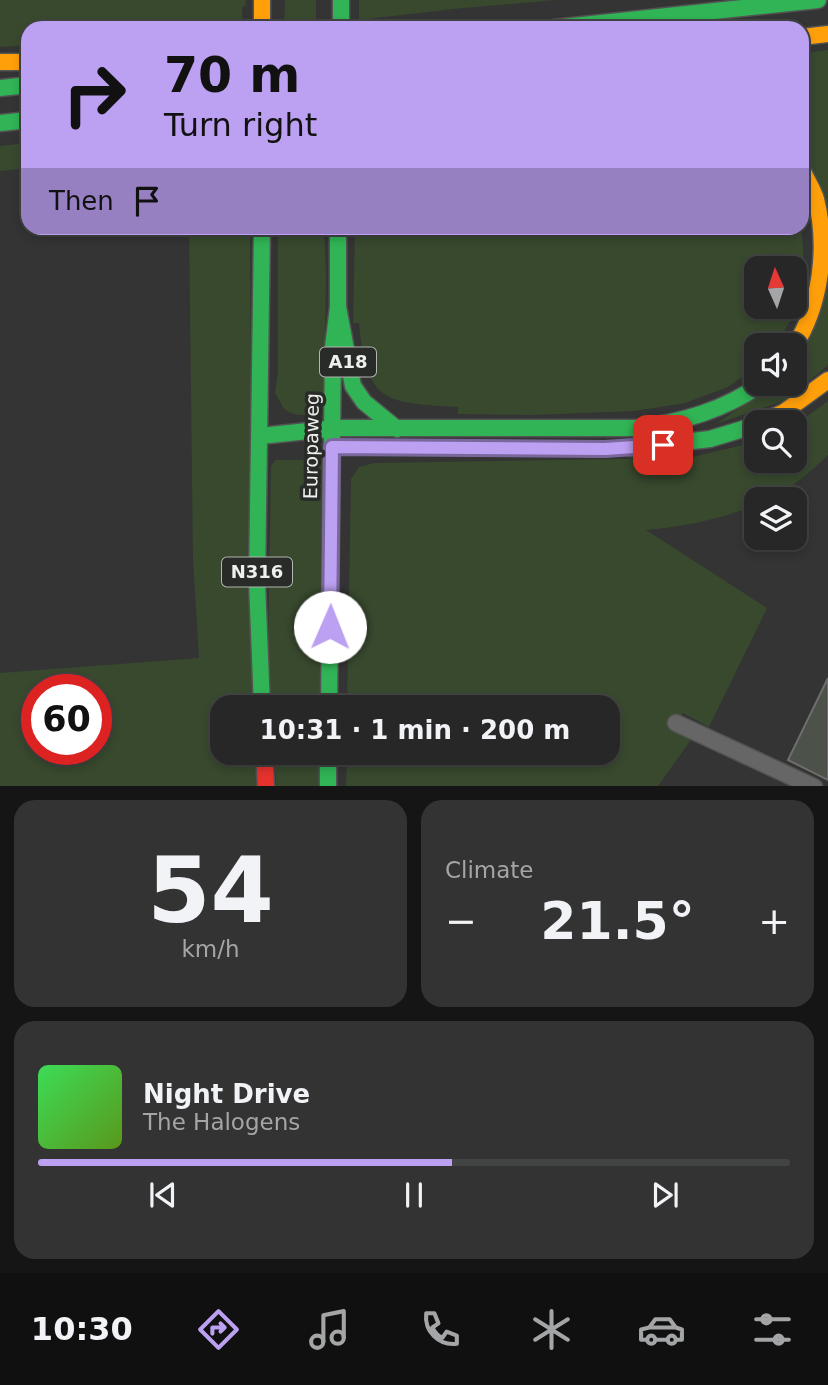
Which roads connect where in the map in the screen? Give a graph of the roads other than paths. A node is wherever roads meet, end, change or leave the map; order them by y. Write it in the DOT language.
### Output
graph roads {
  1 [pos="341,0"];
  2 [pos="818,0"];
  3 [pos="262,2"];
  4 [pos="262,21"];
  5 [pos="341,21"];
  6 [pos="620,21"];
  7 [pos="828,34"];
  8 [pos="809,36"];
  9 [pos="0,62"];
  10 [pos="21,62"];
  11 [pos="21,86"];
  12 [pos="0,88"];
  13 [pos="21,121"];
  14 [pos="0,123"];
  15 [pos="809,184"];
  16 [pos="262,235"];
  17 [pos="338,235"];
  18 [pos="338,307"];
  19 [pos="805,333"];
  20 [pos="828,380"];
  21 [pos="744,395"];
  22 [pos="788,410"];
  23 [pos="333,428"];
  24 [pos="397,429"];
  25 [pos="744,430"];
  26 [pos="260,436"];
  27 [pos="339,447"];
  28 [pos="616,449"];
  29 [pos="262,695"];
  30 [pos="329,695"];
  31 [pos="676,723"];
  32 [pos="265,765"];
  33 [pos="328,765"];
  34 [pos="266,786"];
  35 [pos="328,786"];
  36 [pos="814,786"];
  1 -- 5 [label="main road"];
  2 -- 6 [label="main road"];
  3 -- 4 [label="main road"];
  7 -- 8 [label="main road"];
  9 -- 10 [label="main road"];
  11 -- 12 [label="main road"];
  13 -- 14 [label="main road"];
  15 -- 19 [label="main road"];
  16 -- 26 [label="main road, N316"];
  17 -- 18 [label="main road, Europaweg"];
  18 -- 23 [label="main road, Europaweg"];
  18 -- 24 [label="main road, A18"];
  20 -- 22 [label="main road"];
  21 -- 24 [label="main road"];
  23 -- 24 [label="main road"];
  23 -- 26 [label="main road"];
  23 -- 27 [label="main road, Europaweg"];
  25 -- 28 [label="main road"];
  26 -- 27 [label="main road"];
  26 -- 29 [label="main road, N316"];
  27 -- 30 [label="main road, Europaweg"];
  31 -- 36 [label="street"];
  32 -- 34 [label="main road"];
  33 -- 35 [label="main road"];
}
